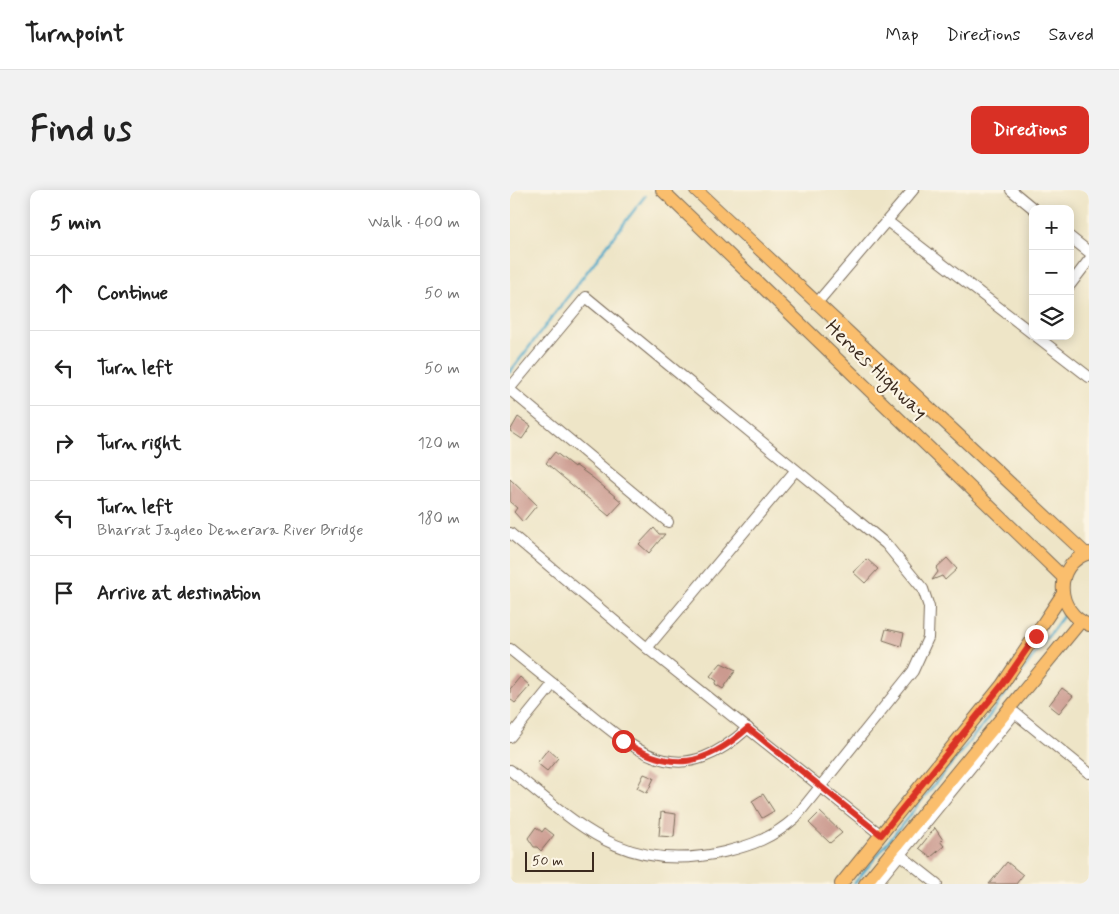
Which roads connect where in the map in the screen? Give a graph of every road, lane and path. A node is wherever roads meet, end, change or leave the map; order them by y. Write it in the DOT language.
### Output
graph roads {
  1 [pos="662,190"];
  2 [pos="696,190"];
  3 [pos="912,190"];
  4 [pos="1011,190"];
  5 [pos="1029,205"];
  6 [pos="887,220"];
  7 [pos="1074,240"];
  8 [pos="1089,252"];
  9 [pos="1089,260"];
  10 [pos="1074,280"];
  11 [pos="816,304"];
  12 [pos="1029,331"];
  13 [pos="1041,340"];
  14 [pos="1089,377"];
  15 [pos="510,389"];
  16 [pos="795,471"];
  17 [pos="668,522"];
  18 [pos="510,533"];
  19 [pos="1087,553"];
  20 [pos="1064,578"];
  21 [pos="1062,595"];
  22 [pos="1085,623"];
  23 [pos="647,648"];
  24 [pos="510,649"];
  25 [pos="552,684"];
  26 [pos="748,728"];
  27 [pos="510,737"];
  28 [pos="510,770"];
  29 [pos="1089,772"];
  30 [pos="820,788"];
  31 [pos="881,835"];
  32 [pos="896,852"];
  33 [pos="841,884"];
  34 [pos="865,884"];
  35 [pos="876,884"];
  36 [pos="937,884"];
  1 -- 20 [label="main road, Heroes Highway"];
  2 -- 11 [label="main road, Heroes Highway"];
  3 -- 6 [label="street"];
  4 -- 5 [label="street"];
  6 -- 11 [label="street"];
  6 -- 12 [label="street"];
  7 -- 8 [label="street"];
  9 -- 10 [label="street"];
  11 -- 19 [label="main road, Heroes Highway"];
  13 -- 14 [label="street"];
  15 -- 16 [label="street"];
  15 -- 17 [label="street"];
  16 -- 23 [label="street"];
  16 -- 30 [label="street"];
  18 -- 23 [label="street"];
  19 -- 20 [label="main road"];
  20 -- 21 [label="main road"];
  21 -- 22 [label="main road"];
  21 -- 31 [label="main road"];
  22 -- 32 [label="main road"];
  23 -- 26 [label="street"];
  24 -- 25 [label="street"];
  25 -- 26 [label="street"];
  25 -- 27 [label="street"];
  26 -- 30 [label="street"];
  28 -- 30 [label="street"];
  29 -- 32 [label="street"];
  30 -- 31 [label="street"];
  31 -- 33 [label="main road"];
  32 -- 34 [label="main road"];
  32 -- 35 [label="street"];
  32 -- 36 [label="street"];
}
